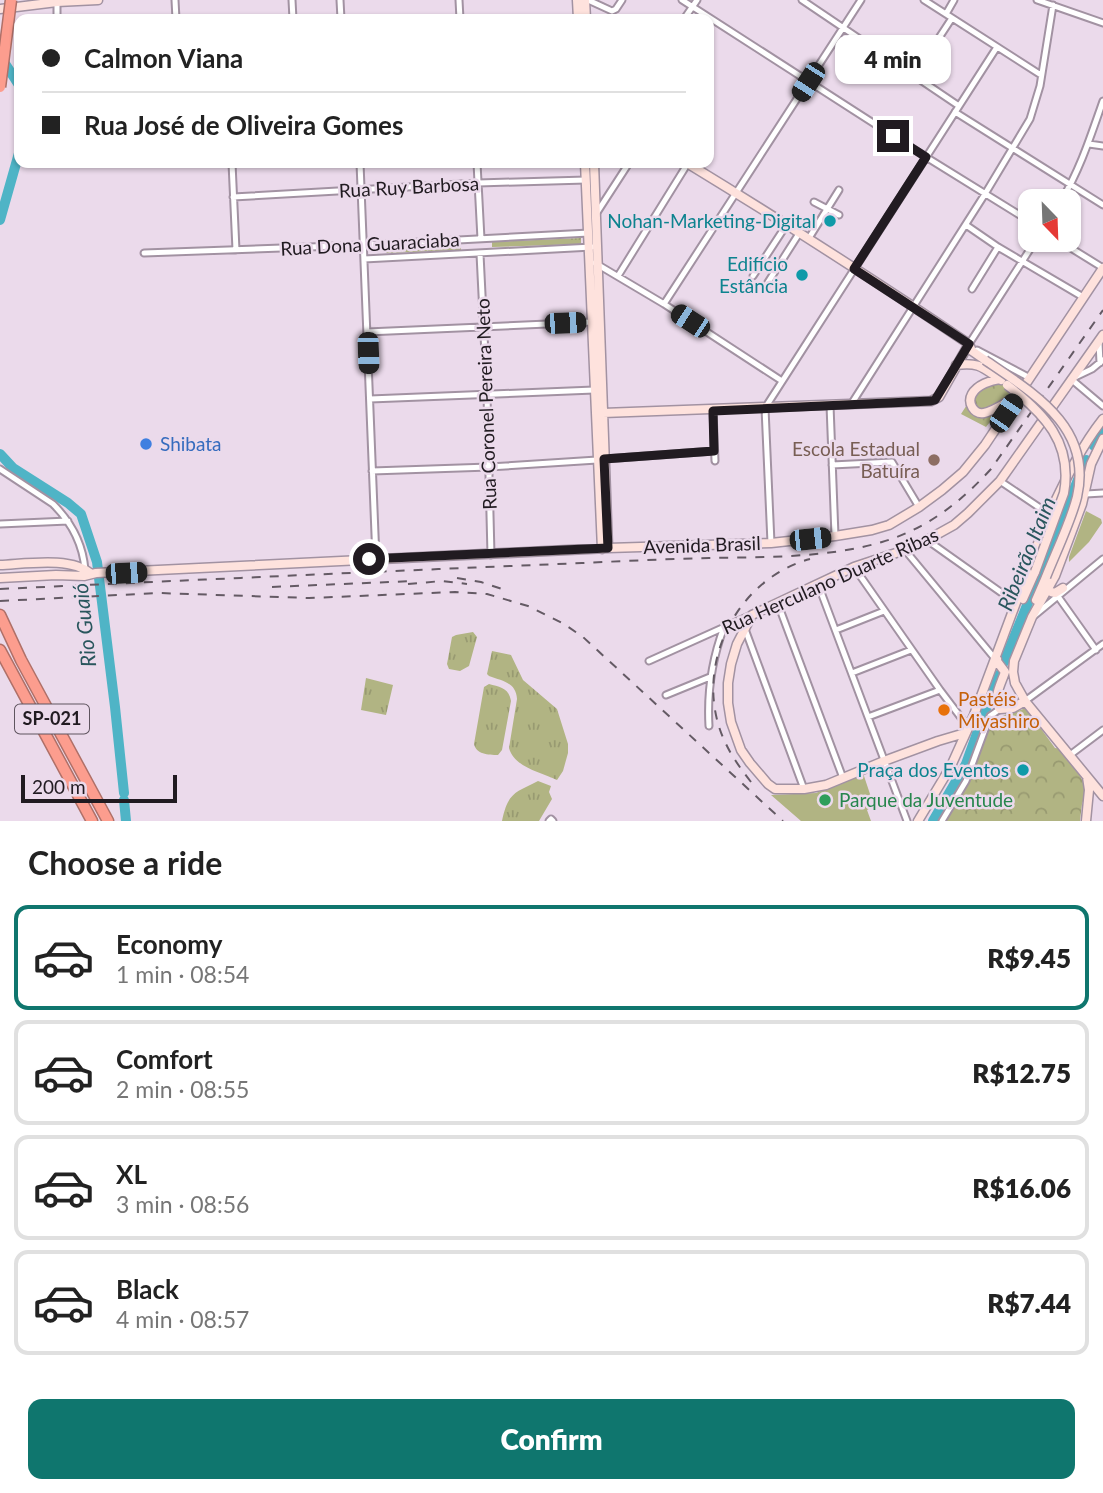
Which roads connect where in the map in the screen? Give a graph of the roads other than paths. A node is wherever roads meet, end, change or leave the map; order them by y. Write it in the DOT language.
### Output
graph roads {
  1 [pos="99,0"];
  2 [pos="587,0"];
  3 [pos="622,0"];
  4 [pos="682,0"];
  5 [pos="697,0"];
  6 [pos="802,0"];
  7 [pos="861,0"];
  8 [pos="924,0"];
  9 [pos="954,0"];
  10 [pos="1037,0"];
  11 [pos="56,1"];
  12 [pos="18,2"];
  13 [pos="1053,5"];
  14 [pos="693,7"];
  15 [pos="0,9"];
  16 [pos="688,14"];
  17 [pos="704,14"];
  18 [pos="946,14"];
  19 [pos="952,18"];
  20 [pos="14,21"];
  21 [pos="714,21"];
  22 [pos="1103,23"];
  23 [pos="843,28"];
  24 [pos="997,47"];
  25 [pos="1041,75"];
  26 [pos="914,76"];
  27 [pos="808,82"];
  28 [pos="0,87"];
  29 [pos="1103,101"];
  30 [pos="959,106"];
  31 [pos="955,112"];
  32 [pos="1088,144"];
  33 [pos="1103,146"];
  34 [pos="1013,149"];
  35 [pos="926,157"];
  36 [pos="232,168"];
  37 [pos="360,168"];
  38 [pos="477,168"];
  39 [pos="585,168"];
  40 [pos="593,168"];
  41 [pos="626,168"];
  42 [pos="685,168"];
  43 [pos="696,168"];
  44 [pos="586,180"];
  45 [pos="478,183"];
  46 [pos="1071,184"];
  47 [pos="1068,189"];
  48 [pos="360,190"];
  49 [pos="839,190"];
  50 [pos="736,193"];
  51 [pos="985,194"];
  52 [pos="233,197"];
  53 [pos="814,202"];
  54 [pos="1103,205"];
  55 [pos="827,209"];
  56 [pos="596,214"];
  57 [pos="1018,214"];
  58 [pos="839,215"];
  59 [pos="787,224"];
  60 [pos="966,225"];
  61 [pos="800,232"];
  62 [pos="592,233"];
  63 [pos="809,238"];
  64 [pos="481,239"];
  65 [pos="363,245"];
  66 [pos="593,247"];
  67 [pos="998,247"];
  68 [pos="236,250"];
  69 [pos="1029,252"];
  70 [pos="1077,252"];
  71 [pos="144,253"];
  72 [pos="480,254"];
  73 [pos="365,259"];
  74 [pos="1023,261"];
  75 [pos="593,262"];
  76 [pos="1103,268"];
  77 [pos="854,269"];
  78 [pos="618,276"];
  79 [pos="753,276"];
  80 [pos="765,286"];
  81 [pos="972,289"];
  82 [pos="1083,297"];
  83 [pos="664,304"];
  84 [pos="913,306"];
  85 [pos="592,322"];
  86 [pos="483,327"];
  87 [pos="367,332"];
  88 [pos="1101,338"];
  89 [pos="970,345"];
  90 [pos="1102,362"];
  91 [pos="956,365"];
  92 [pos="1030,378"];
  93 [pos="1072,379"];
  94 [pos="782,381"];
  95 [pos="1004,382"];
  96 [pos="594,390"];
  97 [pos="487,395"];
  98 [pos="1017,397"];
  99 [pos="370,399"];
  100 [pos="851,404"];
  101 [pos="830,405"];
  102 [pos="1103,406"];
  103 [pos="765,408"];
  104 [pos="713,411"];
  105 [pos="603,413"];
  106 [pos="1103,419"];
  107 [pos="1103,439"];
  108 [pos="1085,445"];
  109 [pos="1097,449"];
  110 [pos="714,451"];
  111 [pos="1079,455"];
  112 [pos="601,459"];
  113 [pos="715,461"];
  114 [pos="1091,464"];
  115 [pos="832,465"];
  116 [pos="489,467"];
  117 [pos="0,469"];
  118 [pos="372,471"];
  119 [pos="1000,481"];
  120 [pos="1103,493"];
  121 [pos="1086,494"];
  122 [pos="919,507"];
  123 [pos="1049,514"];
  124 [pos="68,521"];
  125 [pos="0,524"];
  126 [pos="835,536"];
  127 [pos="927,540"];
  128 [pos="771,543"];
  129 [pos="605,549"];
  130 [pos="905,550"];
  131 [pos="491,555"];
  132 [pos="376,559"];
  133 [pos="1103,559"];
  134 [pos="0,565"];
  135 [pos="854,567"];
  136 [pos="89,573"];
  137 [pos="0,578"];
  138 [pos="1048,582"];
  139 [pos="818,584"];
  140 [pos="1062,591"];
  141 [pos="1016,603"];
  142 [pos="778,604"];
  143 [pos="884,611"];
  144 [pos="1034,611"];
  145 [pos="0,615"];
  146 [pos="752,615"];
  147 [pos="724,627"];
  148 [pos="745,629"];
  149 [pos="836,630"];
  150 [pos="1103,644"];
  151 [pos="0,650"];
  152 [pos="911,650"];
  153 [pos="1096,650"];
  154 [pos="649,662"];
  155 [pos="998,663"];
  156 [pos="852,673"];
  157 [pos="710,677"];
  158 [pos="940,690"];
  159 [pos="666,695"];
  160 [pos="1026,701"];
  161 [pos="1000,709"];
  162 [pos="868,718"];
  163 [pos="709,726"];
  164 [pos="967,730"];
  165 [pos="1103,730"];
  166 [pos="1070,755"];
  167 [pos="884,761"];
  168 [pos="1086,774"];
  169 [pos="843,778"];
  170 [pos="804,789"];
  171 [pos="1103,796"];
  172 [pos="918,820"];
  173 [pos="92,821"];
  174 [pos="108,821"];
  175 [pos="907,821"];
  176 [pos="942,821"];
  177 [pos="1086,821"];
  1 -- 11 [label="main road"];
  2 -- 3 [label="street"];
  4 -- 14 [label="street"];
  5 -- 14 [label="street"];
  6 -- 23 [label="street"];
  7 -- 23 [label="street"];
  8 -- 18 [label="street"];
  9 -- 18 [label="street"];
  10 -- 13 [label="street"];
  11 -- 12 [label="main road"];
  12 -- 15 [label="main road"];
  13 -- 22 [label="street"];
  13 -- 25 [label="street"];
  14 -- 16 [label="street"];
  14 -- 17 [label="street"];
  18 -- 19 [label="street"];
  19 -- 24 [label="street"];
  19 -- 26 [label="street"];
  20 -- 28 [label="highway, bridge"];
  21 -- 27 [label="street"];
  23 -- 26 [label="street"];
  23 -- 27 [label="street"];
  24 -- 25 [label="street"];
  24 -- 30 [label="street"];
  25 -- 34 [label="street"];
  26 -- 30 [label="street"];
  27 -- 35 [label="street"];
  27 -- 50 [label="street"];
  29 -- 32 [label="street"];
  30 -- 31 [label="street"];
  31 -- 34 [label="street"];
  31 -- 35 [label="street"];
  32 -- 33 [label="street"];
  32 -- 46 [label="street"];
  34 -- 46 [label="street"];
  34 -- 51 [label="street"];
  35 -- 51 [label="street"];
  35 -- 77 [label="street"];
  36 -- 52 [label="street"];
  37 -- 48 [label="street"];
  38 -- 45 [label="street"];
  39 -- 44 [label="main road"];
  40 -- 56 [label="main road"];
  41 -- 56 [label="street"];
  42 -- 78 [label="street"];
  43 -- 50 [label="main road"];
  44 -- 45 [label="street, Rua Ruy Barbosa"];
  44 -- 62 [label="main road"];
  45 -- 48 [label="street, Rua Ruy Barbosa"];
  45 -- 64 [label="street"];
  46 -- 47 [label="street"];
  46 -- 54 [label="street"];
  48 -- 52 [label="street, Rua Ruy Barbosa"];
  48 -- 65 [label="street"];
  49 -- 55 [label="street"];
  50 -- 59 [label="main road"];
  50 -- 83 [label="street"];
  51 -- 57 [label="street"];
  51 -- 60 [label="street"];
  52 -- 68 [label="street"];
  53 -- 55 [label="street"];
  55 -- 58 [label="street"];
  55 -- 63 [label="street"];
  56 -- 62 [label="main road"];
  59 -- 61 [label="main road"];
  59 -- 79 [label="street"];
  60 -- 67 [label="street"];
  60 -- 84 [label="street"];
  61 -- 63 [label="main road"];
  61 -- 80 [label="street"];
  62 -- 64 [label="street, Rua Dona Guaraciaba"];
  62 -- 66 [label="main road"];
  63 -- 77 [label="main road"];
  64 -- 65 [label="street, Rua Dona Guaraciaba"];
  65 -- 68 [label="street, Rua Dona Guaraciaba"];
  65 -- 73 [label="street"];
  66 -- 72 [label="street"];
  66 -- 75 [label="main road"];
  67 -- 74 [label="street"];
  67 -- 81 [label="street"];
  68 -- 71 [label="street, Rua Dona Guaraciaba"];
  69 -- 74 [label="street"];
  70 -- 76 [label="street"];
  72 -- 73 [label="street"];
  72 -- 86 [label="street, Rua Coronel Pereira Neto"];
  73 -- 87 [label="street"];
  74 -- 82 [label="street"];
  74 -- 89 [label="street"];
  75 -- 78 [label="street"];
  75 -- 85 [label="main road"];
  75 -- 105 [label="main road"];
  76 -- 82 [label="main road, Avenida Brasil"];
  77 -- 84 [label="main road"];
  77 -- 94 [label="street"];
  78 -- 83 [label="street"];
  82 -- 92 [label="main road, Avenida Brasil"];
  83 -- 94 [label="street"];
  84 -- 89 [label="main road"];
  84 -- 100 [label="street"];
  85 -- 86 [label="street"];
  85 -- 96 [label="main road"];
  86 -- 87 [label="street"];
  86 -- 97 [label="street, Rua Coronel Pereira Neto"];
  87 -- 99 [label="street"];
  88 -- 90 [label="street"];
  88 -- 93 [label="main road, Rua Herculano Duarte Ribas"];
  89 -- 91 [label="main road"];
  89 -- 92 [label="street"];
  89 -- 138 [label="main road, bridge"];
  90 -- 93 [label="street"];
  91 -- 95 [label="main road"];
  91 -- 100 [label="main road"];
  92 -- 98 [label="main road, Avenida Brasil"];
  93 -- 102 [label="street"];
  93 -- 119 [label="main road, Rua Herculano Duarte Ribas"];
  94 -- 103 [label="street"];
  95 -- 98 [label="main road"];
  95 -- 155 [label="main road, bridge"];
  96 -- 97 [label="street"];
  96 -- 105 [label="main road"];
  96 -- 112 [label="main road"];
  97 -- 99 [label="street"];
  97 -- 116 [label="street, Rua Coronel Pereira Neto"];
  98 -- 122 [label="main road, Avenida Brasil"];
  99 -- 118 [label="street"];
  100 -- 101 [label="main road"];
  101 -- 103 [label="main road"];
  101 -- 115 [label="street"];
  103 -- 104 [label="main road"];
  103 -- 128 [label="street"];
  104 -- 105 [label="main road"];
  104 -- 110 [label="street"];
  105 -- 112 [label="main road"];
  106 -- 108 [label="main road"];
  107 -- 109 [label="main road"];
  108 -- 109 [label="main road"];
  108 -- 111 [label="main road"];
  109 -- 114 [label="main road"];
  110 -- 112 [label="street"];
  110 -- 113 [label="street"];
  111 -- 114 [label="main road"];
  111 -- 123 [label="main road"];
  112 -- 116 [label="street"];
  112 -- 129 [label="main road"];
  114 -- 121 [label="main road"];
  115 -- 122 [label="street"];
  115 -- 126 [label="street"];
  116 -- 118 [label="street"];
  116 -- 131 [label="street, Rua Coronel Pereira Neto"];
  117 -- 124 [label="street"];
  118 -- 132 [label="street"];
  119 -- 123 [label="street"];
  119 -- 127 [label="main road, Rua Herculano Duarte Ribas"];
  120 -- 121 [label="street"];
  121 -- 138 [label="main road"];
  122 -- 126 [label="main road, Avenida Brasil"];
  123 -- 141 [label="main road"];
  124 -- 125 [label="street"];
  124 -- 136 [label="street"];
  126 -- 128 [label="main road, Avenida Brasil"];
  127 -- 130 [label="main road, Rua Herculano Duarte Ribas"];
  127 -- 141 [label="street"];
  128 -- 129 [label="main road, Avenida Brasil"];
  129 -- 131 [label="main road, Avenida Brasil"];
  130 -- 135 [label="main road, Rua Herculano Duarte Ribas"];
  130 -- 155 [label="street"];
  131 -- 132 [label="main road, Avenida Brasil"];
  132 -- 136 [label="main road, Avenida Brasil"];
  133 -- 140 [label="street"];
  134 -- 136 [label="main road, Avenida Brasil"];
  135 -- 139 [label="main road, Rua Herculano Duarte Ribas"];
  135 -- 143 [label="street"];
  136 -- 137 [label="main road, Avenida Brasil"];
  138 -- 140 [label="main road"];
  138 -- 140 [label="main road"];
  138 -- 144 [label="main road"];
  139 -- 142 [label="main road, Rua Herculano Duarte Ribas"];
  139 -- 149 [label="street"];
  140 -- 144 [label="street"];
  140 -- 153 [label="street"];
  141 -- 155 [label="main road"];
  142 -- 146 [label="main road, Rua Herculano Duarte Ribas"];
  142 -- 169 [label="street"];
  143 -- 149 [label="street"];
  143 -- 152 [label="street"];
  144 -- 160 [label="main road"];
  145 -- 174 [label="highway, SP-021"];
  146 -- 147 [label="street, Rua Herculano Duarte Ribas"];
  146 -- 148 [label="main road"];
  147 -- 154 [label="street, Rua Herculano Duarte Ribas"];
  147 -- 157 [label="street"];
  148 -- 170 [label="street"];
  148 -- 170 [label="main road"];
  149 -- 156 [label="street"];
  150 -- 153 [label="street"];
  151 -- 173 [label="highway, SP-021"];
  152 -- 156 [label="street"];
  152 -- 158 [label="street"];
  153 -- 160 [label="street"];
  155 -- 161 [label="main road"];
  155 -- 164 [label="main road"];
  156 -- 162 [label="street"];
  157 -- 159 [label="street"];
  157 -- 163 [label="street"];
  158 -- 162 [label="street"];
  158 -- 164 [label="street"];
  160 -- 161 [label="main road"];
  160 -- 166 [label="main road"];
  161 -- 176 [label="street"];
  162 -- 167 [label="street"];
  164 -- 167 [label="main road"];
  164 -- 172 [label="main road"];
  165 -- 166 [label="street"];
  166 -- 168 [label="main road"];
  167 -- 169 [label="main road"];
  167 -- 175 [label="street"];
  168 -- 171 [label="main road"];
  168 -- 177 [label="main road"];
  169 -- 170 [label="main road"];
}
